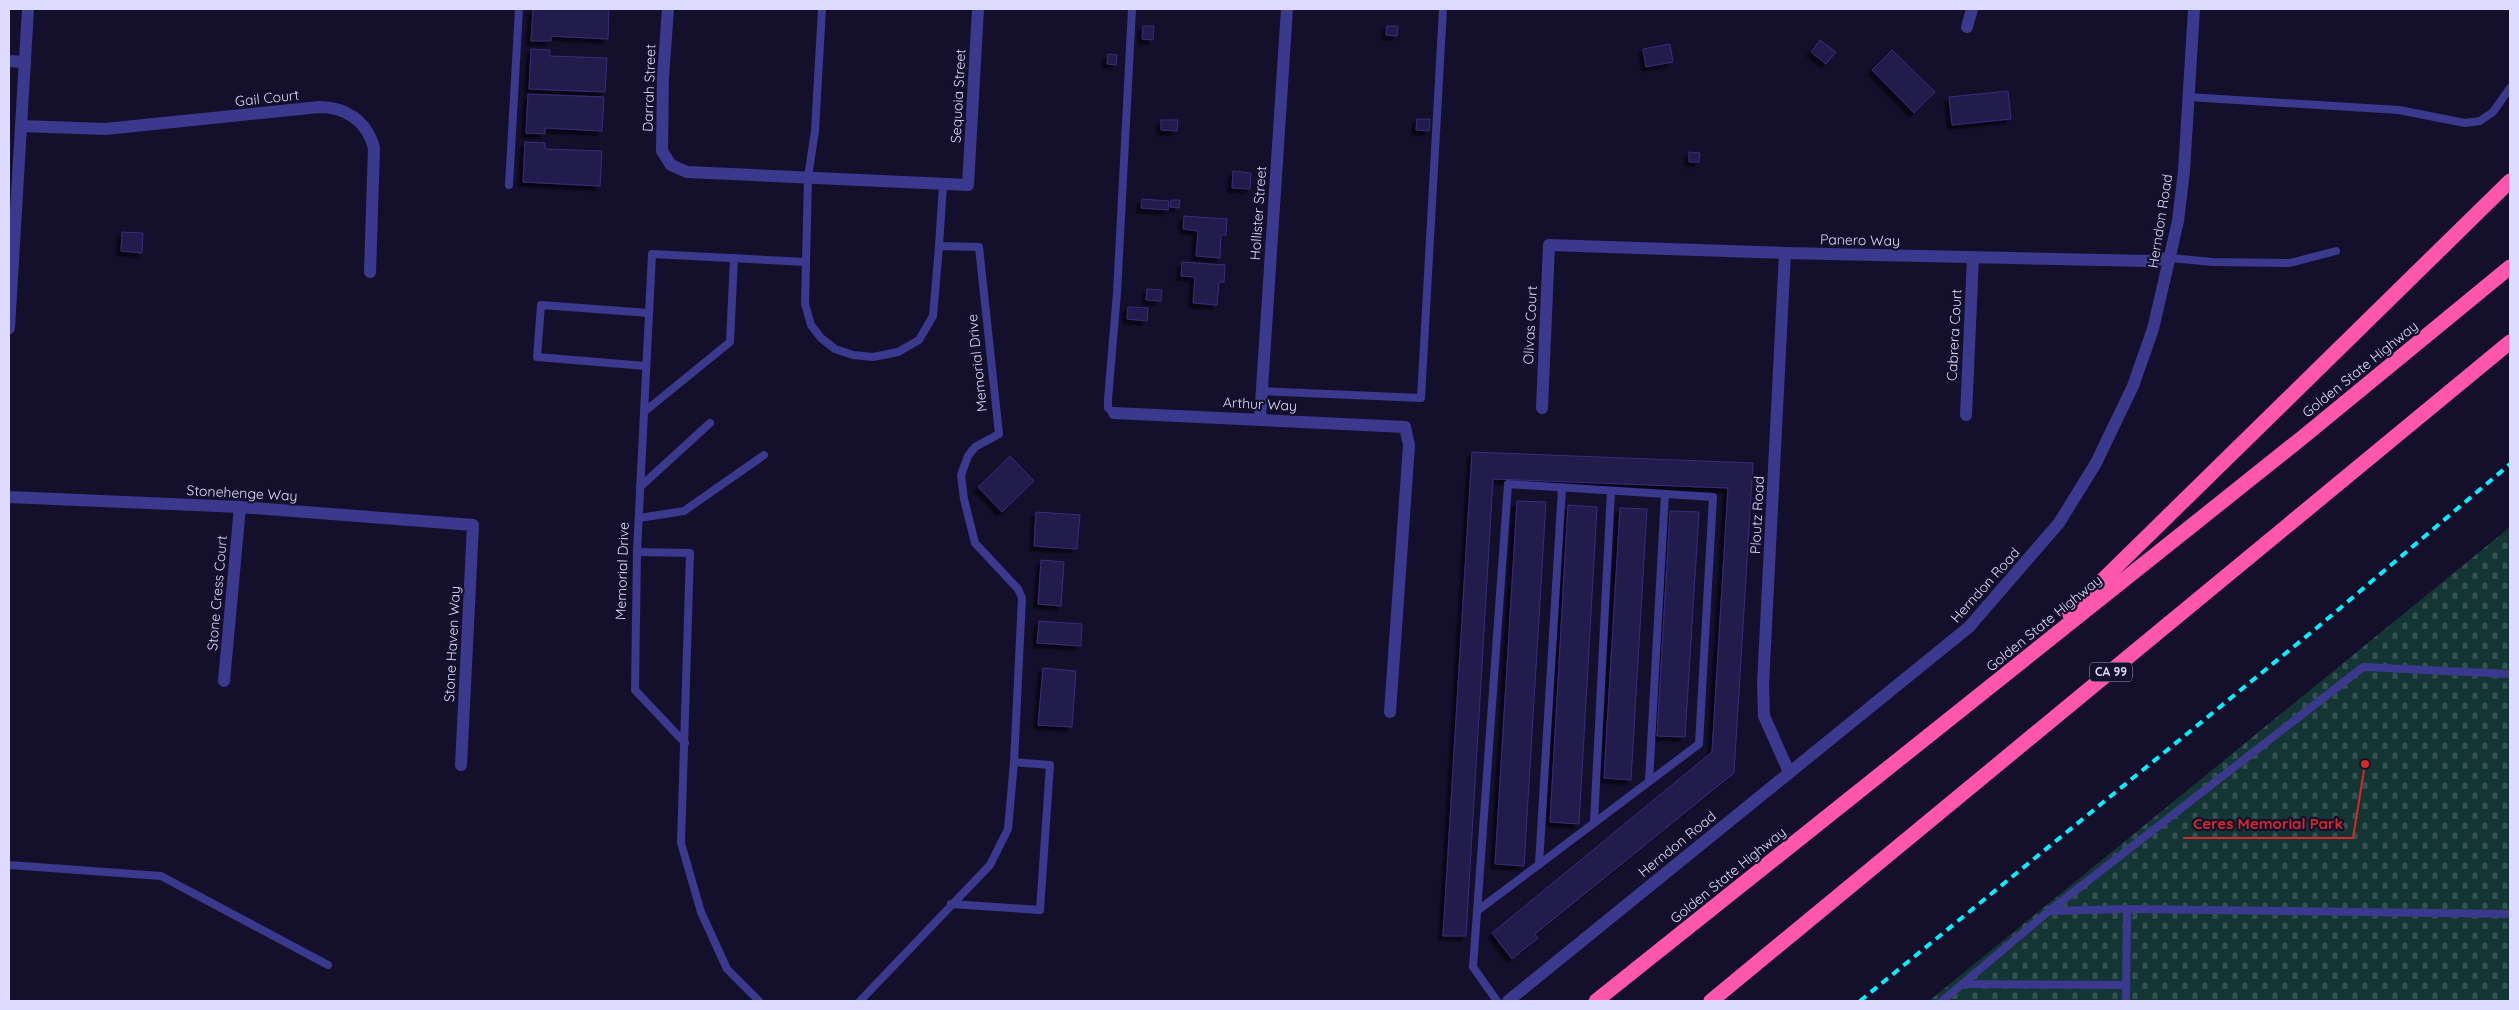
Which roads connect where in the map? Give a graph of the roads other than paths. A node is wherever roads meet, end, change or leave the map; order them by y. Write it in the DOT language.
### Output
graph roads {
  1 [pos="28,9"];
  2 [pos="519,9"];
  3 [pos="668,9"];
  4 [pos="822,9"];
  5 [pos="978,9"];
  6 [pos="1132,9"];
  7 [pos="1287,9"];
  8 [pos="1444,9"];
  9 [pos="1972,9"];
  10 [pos="2194,9"];
  11 [pos="1966,27"];
  12 [pos="9,61"];
  13 [pos="25,62"];
  14 [pos="2510,88"];
  15 [pos="2188,97"];
  16 [pos="21,126"];
  17 [pos="808,177"];
  18 [pos="2510,181"];
  19 [pos="509,185"];
  20 [pos="943,185"];
  21 [pos="1549,245"];
  22 [pos="940,246"];
  23 [pos="2336,251"];
  24 [pos="1785,253"];
  25 [pos="1973,257"];
  26 [pos="734,258"];
  27 [pos="2170,258"];
  28 [pos="806,262"];
  29 [pos="2510,267"];
  30 [pos="370,272"];
  31 [pos="649,314"];
  32 [pos="9,328"];
  33 [pos="2510,342"];
  34 [pos="646,366"];
  35 [pos="1262,391"];
  36 [pos="1542,408"];
  37 [pos="644,412"];
  38 [pos="1114,413"];
  39 [pos="1966,415"];
  40 [pos="1260,418"];
  41 [pos="710,423"];
  42 [pos="764,455"];
  43 [pos="640,487"];
  44 [pos="1562,488"];
  45 [pos="1611,490"];
  46 [pos="1665,494"];
  47 [pos="9,497"];
  48 [pos="240,508"];
  49 [pos="639,518"];
  50 [pos="473,524"];
  51 [pos="637,552"];
  52 [pos="2009,671"];
  53 [pos="2510,674"];
  54 [pos="224,681"];
  55 [pos="1390,712"];
  56 [pos="685,743"];
  57 [pos="1014,762"];
  58 [pos="461,765"];
  59 [pos="1789,772"];
  60 [pos="1650,781"];
  61 [pos="1594,822"];
  62 [pos="1539,864"];
  63 [pos="9,865"];
  64 [pos="951,904"];
  65 [pos="2127,909"];
  66 [pos="1477,910"];
  67 [pos="2049,911"];
  68 [pos="2510,914"];
  69 [pos="328,965"];
  70 [pos="1962,984"];
  71 [pos="2126,985"];
  72 [pos="758,1001"];
  73 [pos="860,1001"];
  74 [pos="1497,1001"];
  75 [pos="1508,1001"];
  76 [pos="1596,1001"];
  77 [pos="1711,1001"];
  78 [pos="1942,1001"];
  79 [pos="2126,1001"];
  1 -- 13 [label="street"];
  2 -- 19 [label="lane"];
  3 -- 17 [label="street, Darrah Street"];
  4 -- 17 [label="lane"];
  5 -- 20 [label="street, Sequoia Street"];
  6 -- 38 [label="lane"];
  7 -- 35 [label="street, Hollister Street"];
  8 -- 35 [label="lane"];
  9 -- 11 [label="street"];
  10 -- 15 [label="street, Herndon Road"];
  12 -- 13 [label="street"];
  13 -- 16 [label="street"];
  14 -- 15 [label="lane"];
  15 -- 27 [label="street, Herndon Road"];
  16 -- 30 [label="street, Gail Court"];
  16 -- 32 [label="street"];
  17 -- 20 [label="street"];
  17 -- 28 [label="lane"];
  18 -- 52 [label="highway"];
  20 -- 22 [label="lane"];
  21 -- 24 [label="street, Panero Way"];
  21 -- 36 [label="street, Olivas Court"];
  22 -- 28 [label="lane"];
  22 -- 57 [label="lane, Memorial Drive"];
  23 -- 27 [label="lane"];
  24 -- 25 [label="street, Panero Way"];
  24 -- 59 [label="street, Ploutz Road"];
  25 -- 27 [label="street, Panero Way"];
  25 -- 39 [label="street, Cabrera Court"];
  26 -- 28 [label="lane, Memorial Drive"];
  26 -- 31 [label="lane, Memorial Drive"];
  26 -- 37 [label="lane"];
  27 -- 59 [label="street, Herndon Road"];
  29 -- 52 [label="highway, Golden State Highway"];
  31 -- 34 [label="lane, Memorial Drive"];
  31 -- 34 [label="lane"];
  33 -- 77 [label="highway, CA 99"];
  34 -- 37 [label="lane, Memorial Drive"];
  35 -- 40 [label="street, Hollister Street"];
  37 -- 43 [label="lane, Memorial Drive"];
  38 -- 40 [label="street, Arthur Way"];
  40 -- 55 [label="street, Arthur Way"];
  41 -- 43 [label="lane"];
  42 -- 49 [label="lane"];
  43 -- 49 [label="lane, Memorial Drive"];
  44 -- 45 [label="lane"];
  44 -- 62 [label="lane"];
  44 -- 66 [label="lane"];
  45 -- 46 [label="lane"];
  45 -- 61 [label="lane"];
  46 -- 60 [label="lane"];
  46 -- 60 [label="lane"];
  47 -- 48 [label="street, Stonehenge Way"];
  48 -- 50 [label="street, Stonehenge Way"];
  48 -- 54 [label="street, Stone Cress Court"];
  49 -- 51 [label="lane, Memorial Drive"];
  50 -- 58 [label="street, Stone Haven Way"];
  51 -- 56 [label="lane, Memorial Drive"];
  51 -- 56 [label="lane"];
  52 -- 76 [label="highway, Golden State Highway"];
  53 -- 67 [label="lane"];
  56 -- 72 [label="lane"];
  57 -- 64 [label="lane"];
  57 -- 64 [label="lane"];
  59 -- 75 [label="street, Herndon Road"];
  60 -- 61 [label="lane"];
  61 -- 62 [label="lane"];
  62 -- 66 [label="lane"];
  63 -- 69 [label="lane"];
  64 -- 73 [label="lane"];
  65 -- 67 [label="lane"];
  65 -- 68 [label="lane"];
  65 -- 71 [label="lane"];
  66 -- 74 [label="lane"];
  67 -- 70 [label="lane"];
  70 -- 71 [label="lane"];
  70 -- 78 [label="lane"];
  71 -- 79 [label="lane"];
}
